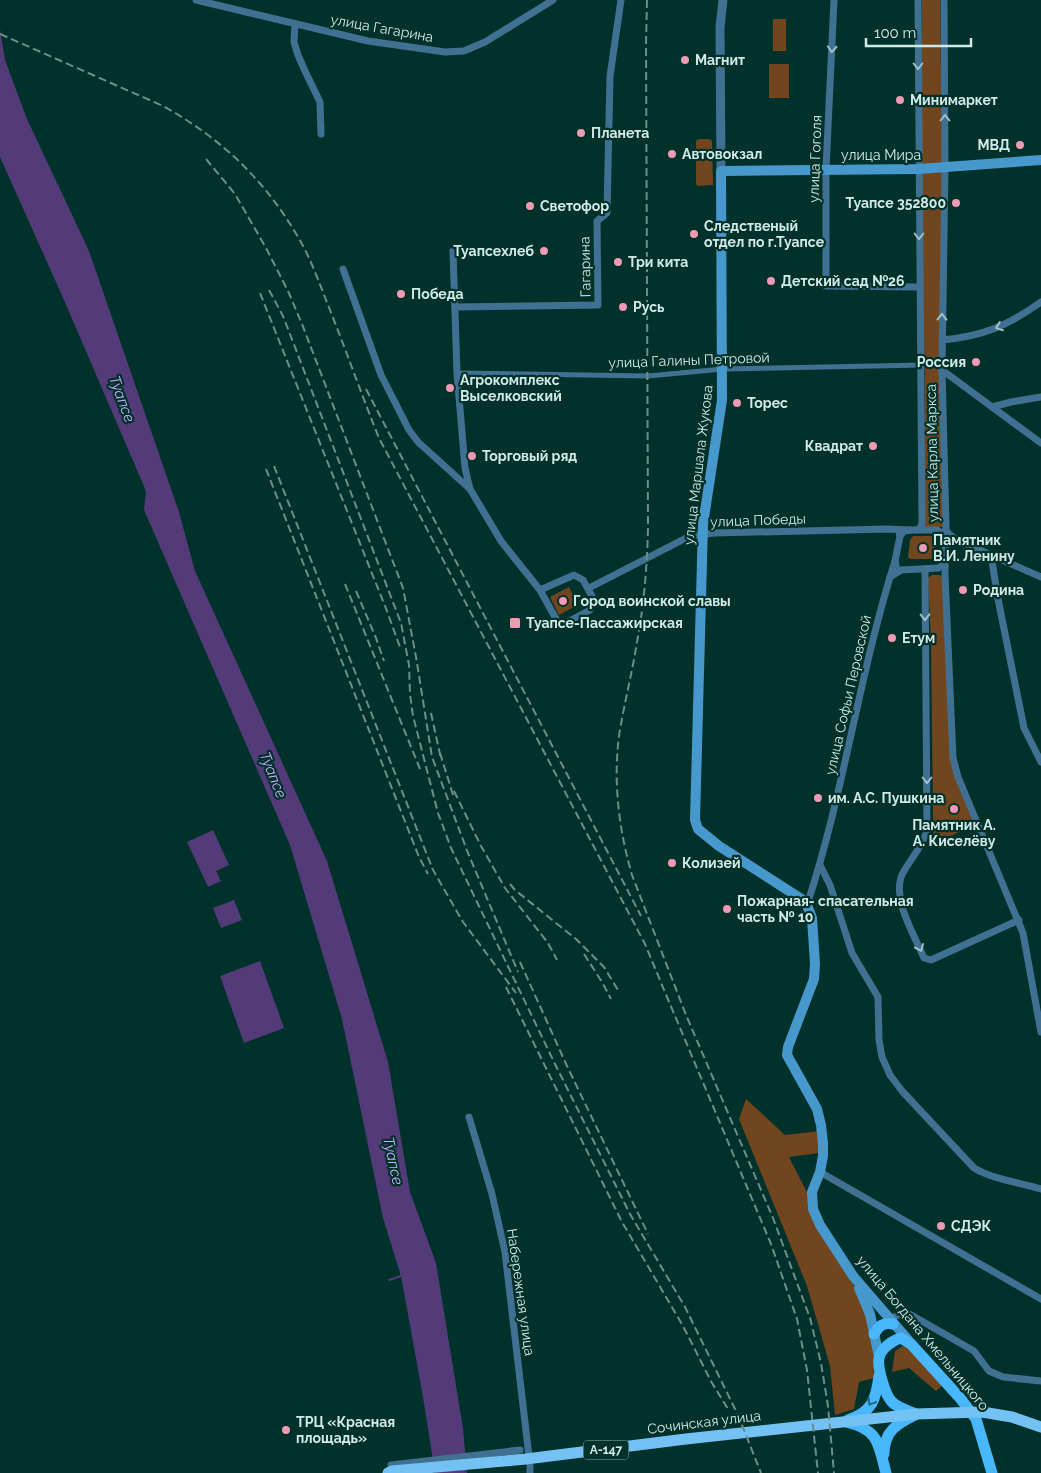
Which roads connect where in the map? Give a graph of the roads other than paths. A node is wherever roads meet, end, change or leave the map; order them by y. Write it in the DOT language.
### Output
graph roads {
  1 [pos="196,0"];
  2 [pos="552,0"];
  3 [pos="620,0"];
  4 [pos="723,0"];
  5 [pos="834,0"];
  6 [pos="918,0"];
  7 [pos="944,0"];
  8 [pos="295,24"];
  9 [pos="321,134"];
  10 [pos="1041,160"];
  11 [pos="945,167"];
  12 [pos="826,169"];
  13 [pos="919,169"];
  14 [pos="721,171"];
  15 [pos="453,251"];
  16 [pos="344,269"];
  17 [pos="920,287"];
  18 [pos="1041,302"];
  19 [pos="454,307"];
  20 [pos="942,340"];
  21 [pos="922,365"];
  22 [pos="723,369"];
  23 [pos="942,370"];
  24 [pos="457,373"];
  25 [pos="1041,397"];
  26 [pos="992,407"];
  27 [pos="1041,443"];
  28 [pos="470,489"];
  29 [pos="896,529"];
  30 [pos="914,530"];
  31 [pos="702,534"];
  32 [pos="900,536"];
  33 [pos="948,537"];
  34 [pos="991,555"];
  35 [pos="895,561"];
  36 [pos="945,561"];
  37 [pos="938,568"];
  38 [pos="905,569"];
  39 [pos="924,569"];
  40 [pos="945,575"];
  41 [pos="890,577"];
  42 [pos="1041,577"];
  43 [pos="589,588"];
  44 [pos="540,590"];
  45 [pos="1041,762"];
  46 [pos="820,865"];
  47 [pos="808,905"];
  48 [pos="1019,920"];
  49 [pos="1041,1032"];
  50 [pos="468,1117"];
  51 [pos="820,1172"];
  52 [pos="1041,1189"];
  53 [pos="854,1276"];
  54 [pos="1041,1299"];
  55 [pos="891,1321"];
  56 [pos="874,1334"];
  57 [pos="911,1344"];
  58 [pos="879,1363"];
  59 [pos="1041,1381"];
  60 [pos="916,1414"];
  61 [pos="844,1422"];
  62 [pos="1041,1427"];
  63 [pos="525,1456"];
  64 [pos="390,1470"];
  65 [pos="885,1471"];
  66 [pos="530,1473"];
  67 [pos="992,1473"];
  1 -- 8 [label="street, улица Гагарина"];
  2 -- 8 [label="street, улица Гагарина"];
  3 -- 19 [label="street, Гагарина"];
  4 -- 14 [label="street, улица Маршала Жукова"];
  5 -- 12 [label="street, улица Гоголя, one-way"];
  6 -- 13 [label="street, улица Карла Маркса, one-way"];
  11 -- 7 [label="street, улица Карла Маркса, one-way"];
  8 -- 9 [label="street"];
  10 -- 11 [label="main road, улица Мира"];
  11 -- 13 [label="main road, улица Мира"];
  20 -- 11 [label="street, улица Карла Маркса, one-way"];
  12 -- 13 [label="main road, улица Мира"];
  12 -- 14 [label="main road, улица Мира"];
  12 -- 17 [label="street, улица Гоголя"];
  13 -- 17 [label="street, улица Карла Маркса, one-way"];
  14 -- 22 [label="main road, улица Маршала Жукова"];
  15 -- 19 [label="street"];
  16 -- 28 [label="street"];
  17 -- 21 [label="street, улица Карла Маркса"];
  18 -- 20 [label="street, one-way"];
  19 -- 24 [label="street"];
  20 -- 23 [label="street, улица Карла Маркса"];
  21 -- 22 [label="street, улица Галины Петровой"];
  21 -- 30 [label="street, улица Карла Маркса"];
  22 -- 24 [label="street, улица Галины Петровой"];
  22 -- 31 [label="main road, улица Маршала Жукова"];
  23 -- 26 [label="street"];
  23 -- 33 [label="street, улица Карла Маркса"];
  24 -- 28 [label="street"];
  25 -- 26 [label="street"];
  26 -- 27 [label="street"];
  28 -- 44 [label="street"];
  29 -- 30 [label="street, улица Победы"];
  29 -- 31 [label="street, улица Победы"];
  29 -- 32 [label="street"];
  30 -- 32 [label="street"];
  30 -- 33 [label="street"];
  31 -- 43 [label="street, улица Победы"];
  31 -- 47 [label="main road, улица Маршала Жукова"];
  32 -- 35 [label="street, улица Софьи Перовской"];
  33 -- 34 [label="street"];
  33 -- 36 [label="street, улица Карла Маркса"];
  34 -- 42 [label="street"];
  34 -- 45 [label="street"];
  35 -- 38 [label="street"];
  35 -- 41 [label="street, улица Софьи Перовской"];
  36 -- 37 [label="street"];
  36 -- 40 [label="street, улица Карла Маркса"];
  37 -- 39 [label="street"];
  37 -- 40 [label="street"];
  38 -- 39 [label="street"];
  38 -- 41 [label="street"];
  39 -- 48 [label="street, one-way"];
  40 -- 48 [label="street, улица Карла Маркса"];
  41 -- 46 [label="street, улица Софьи Перовской"];
  43 -- 44 [label="street"];
  43 -- 44 [label="street"];
  46 -- 47 [label="street, улица Софьи Перовской"];
  46 -- 52 [label="street"];
  47 -- 51 [label="main road, улица Богдана Хмельницкого"];
  48 -- 49 [label="street, улица Карла Маркса"];
  50 -- 63 [label="street, Набережная улица"];
  51 -- 53 [label="main road, улица Богдана Хмельницкого"];
  51 -- 54 [label="street"];
  53 -- 55 [label="main road, улица Богдана Хмельницкого"];
  53 -- 56 [label="main road"];
  55 -- 56 [label="main road"];
  55 -- 57 [label="main road, улица Богдана Хмельницкого"];
  55 -- 59 [label="street"];
  56 -- 58 [label="main road"];
  57 -- 58 [label="main road"];
  57 -- 67 [label="main road, улица Богдана Хмельницкого"];
  58 -- 60 [label="main road, А-147"];
  58 -- 61 [label="main road, А-147, one-way"];
  60 -- 61 [label="highway, А-147"];
  60 -- 62 [label="highway, А-147"];
  60 -- 65 [label="main road, А-147"];
  61 -- 63 [label="highway, Сочинская улица / А-147"];
  61 -- 65 [label="main road, А-147"];
  63 -- 64 [label="highway, Сочинская улица / А-147"];
  63 -- 66 [label="street, Набережная улица"];
}
